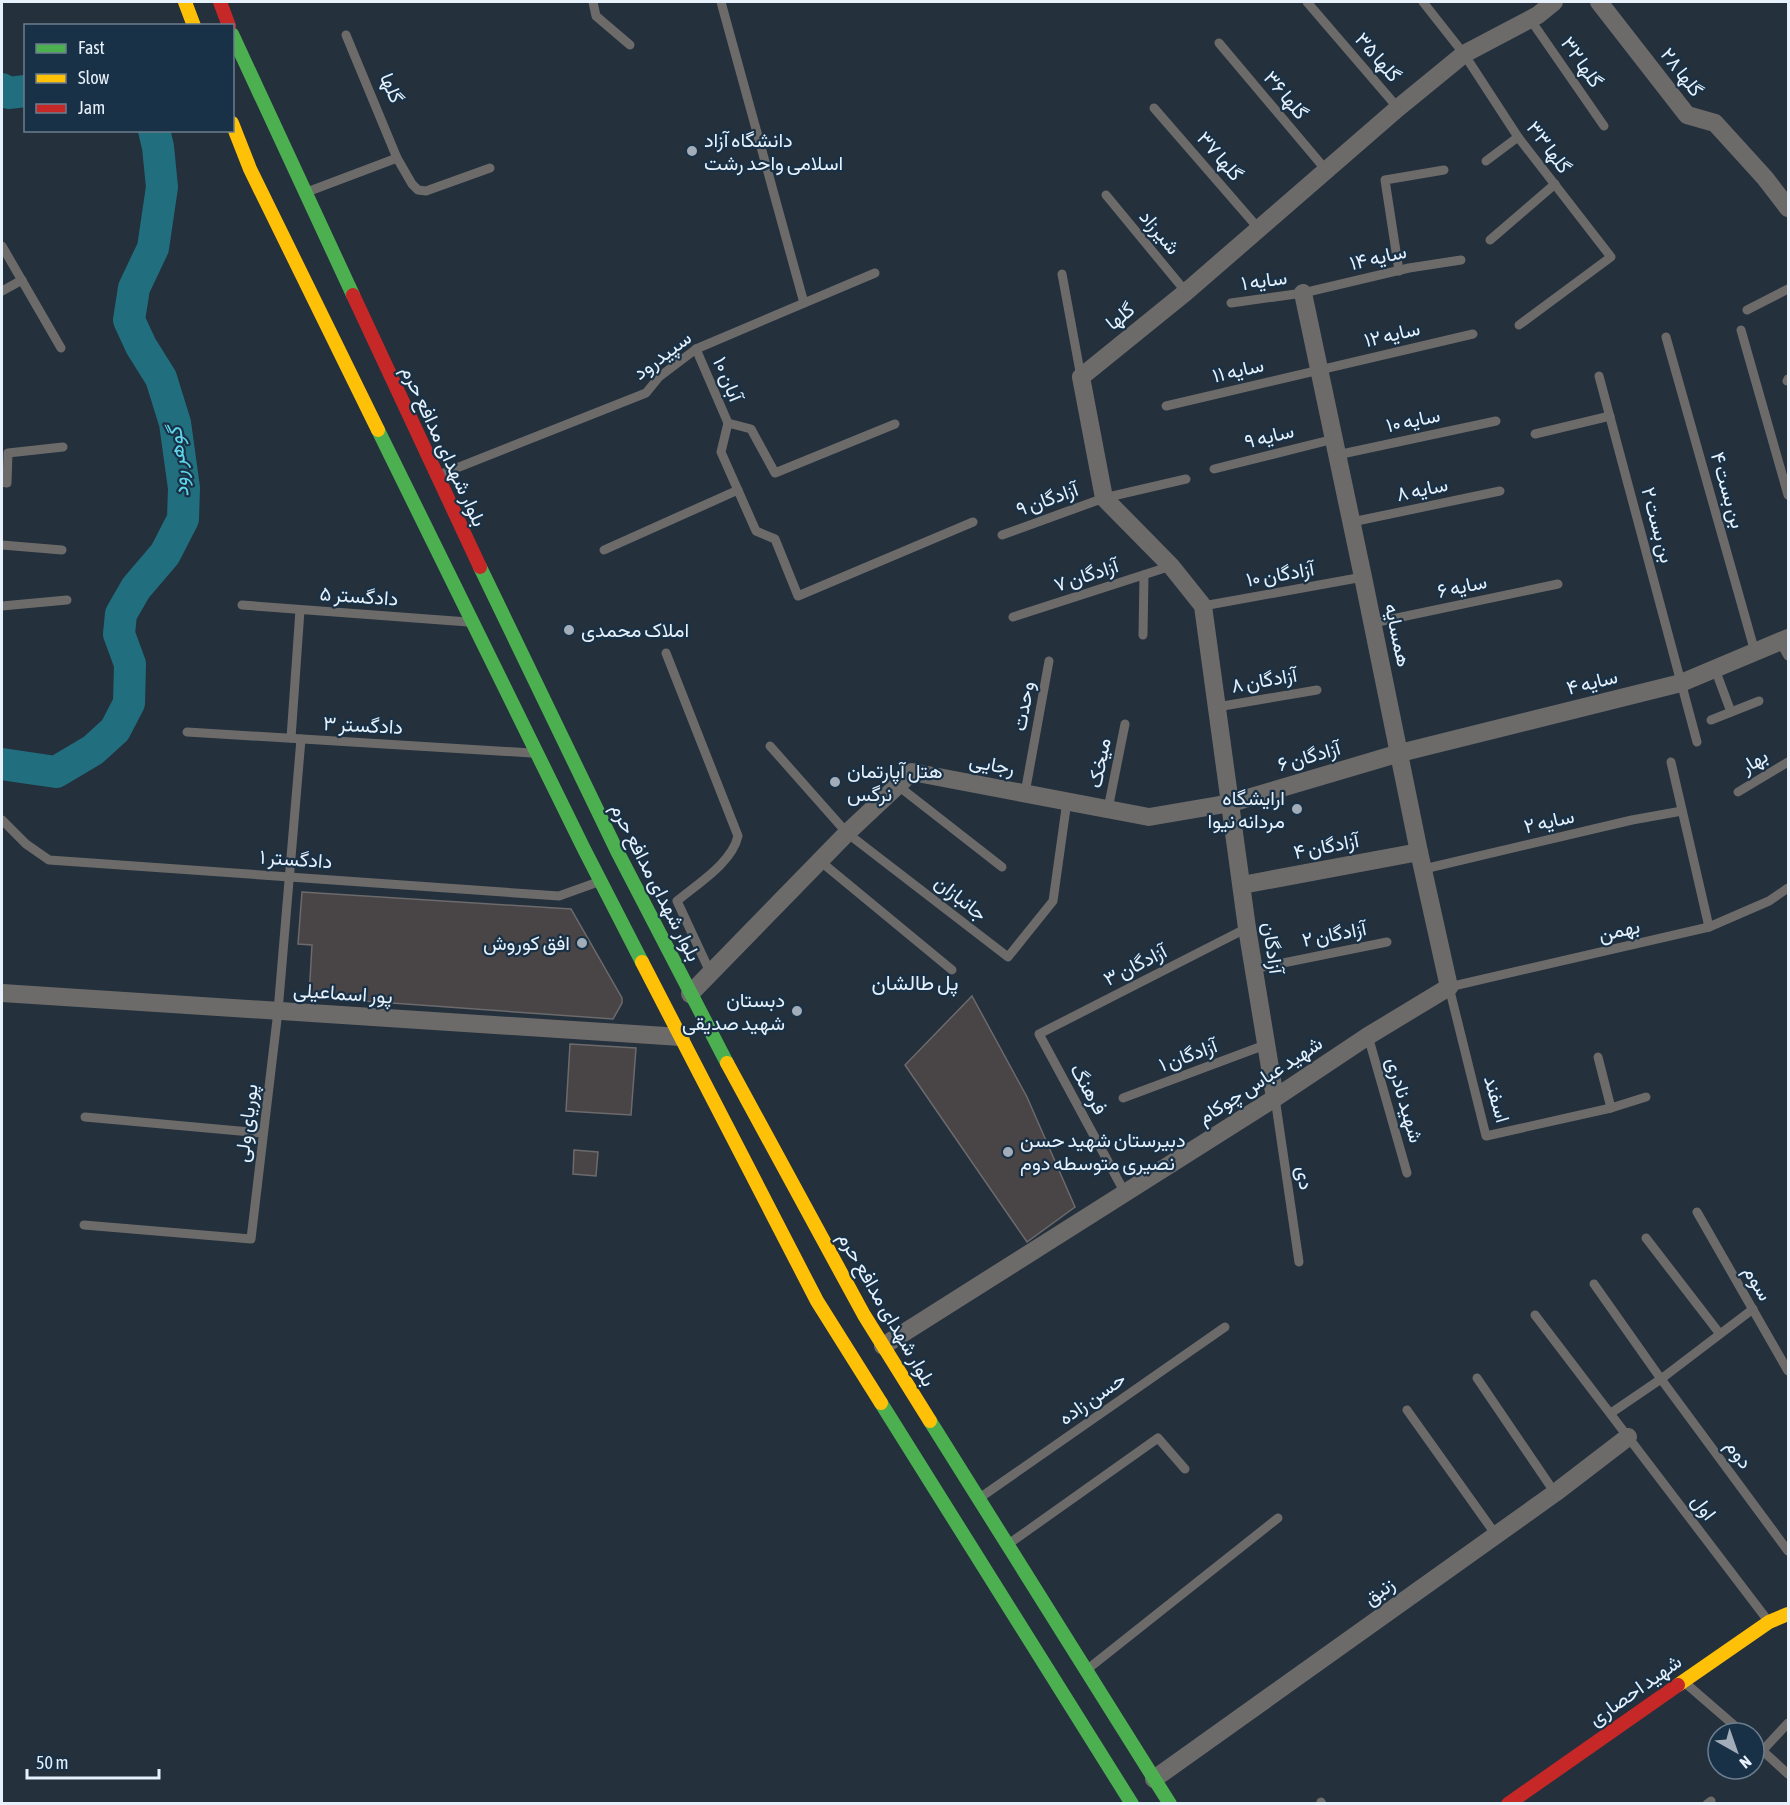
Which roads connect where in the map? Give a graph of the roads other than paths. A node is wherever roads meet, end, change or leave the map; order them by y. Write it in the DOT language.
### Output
graph roads {
  1 [pos="185,2"];
  2 [pos="220,2"];
  3 [pos="593,2"];
  4 [pos="721,2"];
  5 [pos="1307,2"];
  6 [pos="1423,2"];
  7 [pos="1554,2"];
  8 [pos="1599,2"];
  9 [pos="1530,20"];
  10 [pos="193,24"];
  11 [pos="228,24"];
  12 [pos="346,35"];
  13 [pos="234,38"];
  14 [pos="1219,43"];
  15 [pos="630,45"];
  16 [pos="1464,54"];
  17 [pos="1154,108"];
  18 [pos="1398,108"];
  19 [pos="1604,126"];
  20 [pos="234,128"];
  21 [pos="1518,137"];
  22 [pos="397,158"];
  23 [pos="1486,161"];
  24 [pos="490,168"];
  25 [pos="1326,170"];
  26 [pos="1444,170"];
  27 [pos="1555,184"];
  28 [pos="305,192"];
  29 [pos="1106,195"];
  30 [pos="1788,208"];
  31 [pos="1259,229"];
  32 [pos="1490,240"];
  33 [pos="2,246"];
  34 [pos="1461,260"];
  35 [pos="1399,271"];
  36 [pos="875,273"];
  37 [pos="1062,274"];
  38 [pos="22,280"];
  39 [pos="1788,289"];
  40 [pos="2,291"];
  41 [pos="1186,291"];
  42 [pos="1302,293"];
  43 [pos="804,303"];
  44 [pos="1231,303"];
  45 [pos="1747,310"];
  46 [pos="1519,325"];
  47 [pos="1740,330"];
  48 [pos="1473,334"];
  49 [pos="1666,337"];
  50 [pos="61,348"];
  51 [pos="696,349"];
  52 [pos="1319,369"];
  53 [pos="1599,376"];
  54 [pos="1081,377"];
  55 [pos="1166,405"];
  56 [pos="1610,416"];
  57 [pos="1496,421"];
  58 [pos="728,423"];
  59 [pos="895,424"];
  60 [pos="1535,434"];
  61 [pos="63,447"];
  62 [pos="1335,447"];
  63 [pos="1214,469"];
  64 [pos="436,476"];
  65 [pos="1186,479"];
  66 [pos="2,482"];
  67 [pos="738,490"];
  68 [pos="1500,491"];
  69 [pos="1788,495"];
  70 [pos="1104,498"];
  71 [pos="973,522"];
  72 [pos="1352,522"];
  73 [pos="1002,535"];
  74 [pos="2,545"];
  75 [pos="604,549"];
  76 [pos="62,550"];
  77 [pos="1171,566"];
  78 [pos="1144,575"];
  79 [pos="1363,577"];
  80 [pos="1558,584"];
  81 [pos="67,600"];
  82 [pos="242,605"];
  83 [pos="2,606"];
  84 [pos="1203,606"];
  85 [pos="300,610"];
  86 [pos="1013,617"];
  87 [pos="473,623"];
  88 [pos="1373,623"];
  89 [pos="1143,635"];
  90 [pos="1786,645"];
  91 [pos="1755,652"];
  92 [pos="666,653"];
  93 [pos="1049,661"];
  94 [pos="1715,669"];
  95 [pos="1681,683"];
  96 [pos="1317,690"];
  97 [pos="1759,701"];
  98 [pos="1217,707"];
  99 [pos="1731,712"];
  100 [pos="1711,720"];
  101 [pos="1125,724"];
  102 [pos="187,732"];
  103 [pos="296,739"];
  104 [pos="1697,742"];
  105 [pos="770,746"];
  106 [pos="537,753"];
  107 [pos="1400,753"];
  108 [pos="1671,762"];
  109 [pos="1788,762"];
  110 [pos="897,785"];
  111 [pos="1738,792"];
  112 [pos="1025,793"];
  113 [pos="1068,801"];
  114 [pos="1231,803"];
  115 [pos="1108,809"];
  116 [pos="1682,812"];
  117 [pos="2,820"];
  118 [pos="586,821"];
  119 [pos="847,833"];
  120 [pos="1421,860"];
  121 [pos="820,861"];
  122 [pos="1002,867"];
  123 [pos="290,877"];
  124 [pos="600,881"];
  125 [pos="1242,885"];
  126 [pos="1788,888"];
  127 [pos="1709,927"];
  128 [pos="1247,928"];
  129 [pos="1387,942"];
  130 [pos="1253,969"];
  131 [pos="952,970"];
  132 [pos="710,972"];
  133 [pos="1449,987"];
  134 [pos="2,993"];
  135 [pos="690,994"];
  136 [pos="278,1011"];
  137 [pos="1039,1034"];
  138 [pos="1368,1036"];
  139 [pos="681,1038"];
  140 [pos="1265,1045"];
  141 [pos="1598,1057"];
  142 [pos="1646,1097"];
  143 [pos="1123,1098"];
  144 [pos="1275,1098"];
  145 [pos="1611,1108"];
  146 [pos="85,1118"];
  147 [pos="262,1133"];
  148 [pos="1407,1173"];
  149 [pos="1125,1193"];
  150 [pos="1696,1212"];
  151 [pos="84,1225"];
  152 [pos="1646,1238"];
  153 [pos="1299,1262"];
  154 [pos="1594,1284"];
  155 [pos="1753,1309"];
  156 [pos="1535,1315"];
  157 [pos="1225,1327"];
  158 [pos="1720,1334"];
  159 [pos="883,1346"];
  160 [pos="1788,1371"];
  161 [pos="1477,1378"];
  162 [pos="1661,1379"];
  163 [pos="1407,1410"];
  164 [pos="1611,1413"];
  165 [pos="1628,1437"];
  166 [pos="1185,1469"];
  167 [pos="1554,1493"];
  168 [pos="979,1498"];
  169 [pos="1278,1518"];
  170 [pos="1496,1534"];
  171 [pos="1008,1545"];
  172 [pos="1788,1551"];
  173 [pos="1788,1614"];
  174 [pos="1769,1622"];
  175 [pos="1086,1670"];
  176 [pos="1682,1681"];
  177 [pos="1729,1721"];
  178 [pos="1788,1723"];
  179 [pos="1766,1746"];
  180 [pos="1766,1754"];
  181 [pos="1788,1774"];
  182 [pos="1154,1779"];
  183 [pos="1132,1803"];
  184 [pos="1170,1803"];
  185 [pos="1508,1803"];
  1 -- 10 [label="main road"];
  2 -- 11 [label="main road"];
  3 -- 15 [label="lane"];
  4 -- 43 [label="lane"];
  5 -- 18 [label="lane, گلها ۳۵"];
  6 -- 16 [label="lane, گلها ۳۳"];
  7 -- 9 [label="street, گلها"];
  8 -- 30 [label="street, گلها ۲۸"];
  9 -- 16 [label="street, گلها"];
  9 -- 19 [label="lane, گلها ۳۲"];
  12 -- 22 [label="lane, گلها"];
  13 -- 28 [label="main road, بلوار شهدای مدافع حرم"];
  14 -- 25 [label="lane, گلها ۳۶"];
  16 -- 18 [label="street, گلها"];
  16 -- 21 [label="lane, گلها ۳۳"];
  17 -- 31 [label="lane, گلها ۳۷"];
  18 -- 25 [label="street, گلها"];
  20 -- 87 [label="main road, بلوار شهدای مدافع حرم"];
  21 -- 23 [label="lane"];
  21 -- 27 [label="lane, گلها ۳۳"];
  22 -- 24 [label="lane, گلها"];
  22 -- 28 [label="lane"];
  25 -- 31 [label="street, گلها"];
  26 -- 35 [label="lane"];
  27 -- 32 [label="lane"];
  27 -- 46 [label="lane, گلها ۳۳"];
  28 -- 64 [label="main road, بلوار شهدای مدافع حرم"];
  29 -- 41 [label="lane, شیرزاد"];
  31 -- 41 [label="street, گلها"];
  33 -- 38 [label="lane"];
  34 -- 35 [label="lane, سایه ۱۴"];
  35 -- 42 [label="lane, سایه ۱۴"];
  36 -- 43 [label="lane, سپیدرود"];
  37 -- 54 [label="lane"];
  38 -- 40 [label="lane"];
  38 -- 50 [label="lane"];
  39 -- 45 [label="lane"];
  41 -- 54 [label="street, گلها"];
  42 -- 44 [label="lane, سایه ۱"];
  42 -- 52 [label="street, همسایه"];
  43 -- 51 [label="lane, سپیدرود"];
  47 -- 69 [label="lane"];
  48 -- 52 [label="lane, سایه ۱۲"];
  49 -- 91 [label="lane, بن بست ۴"];
  51 -- 58 [label="lane, آبان ۱۰"];
  51 -- 64 [label="lane, سپیدرود"];
  52 -- 55 [label="lane, سایه ۱۱"];
  52 -- 62 [label="street, همسایه"];
  53 -- 56 [label="lane, بن بست ۲"];
  54 -- 70 [label="street"];
  56 -- 60 [label="lane"];
  56 -- 95 [label="lane, بن بست ۲"];
  57 -- 62 [label="lane, سایه ۱۰"];
  58 -- 59 [label="lane"];
  58 -- 67 [label="lane"];
  61 -- 66 [label="lane"];
  62 -- 63 [label="lane, سایه ۹"];
  62 -- 72 [label="street, همسایه"];
  64 -- 118 [label="main road, بلوار شهدای مدافع حرم"];
  65 -- 70 [label="lane, آزادگان ۹"];
  67 -- 71 [label="lane"];
  67 -- 75 [label="lane"];
  68 -- 72 [label="lane, سایه ۸"];
  70 -- 73 [label="lane, آزادگان ۹"];
  70 -- 77 [label="street"];
  72 -- 79 [label="street, همسایه"];
  74 -- 76 [label="lane"];
  77 -- 78 [label="lane, آزادگان ۷"];
  77 -- 84 [label="street"];
  78 -- 86 [label="lane, آزادگان ۷"];
  78 -- 89 [label="lane"];
  79 -- 84 [label="lane, آزادگان ۱۰"];
  79 -- 88 [label="street, همسایه"];
  80 -- 88 [label="lane, سایه ۶"];
  81 -- 83 [label="lane"];
  82 -- 85 [label="lane, دادگستر ۵"];
  84 -- 98 [label="street"];
  85 -- 87 [label="lane, دادگستر ۵"];
  85 -- 103 [label="lane, پوریای ولی"];
  87 -- 106 [label="main road, بلوار شهدای مدافع حرم"];
  88 -- 107 [label="street, همسایه"];
  90 -- 91 [label="street, سایه ۴"];
  91 -- 94 [label="street, سایه ۴"];
  92 -- 132 [label="lane"];
  93 -- 112 [label="lane, وحدت"];
  94 -- 95 [label="street, سایه ۴"];
  94 -- 99 [label="lane"];
  95 -- 104 [label="lane, بن بست ۲"];
  95 -- 107 [label="street, سایه ۴"];
  96 -- 98 [label="lane, آزادگان ۸"];
  97 -- 99 [label="lane"];
  98 -- 114 [label="street"];
  99 -- 100 [label="lane"];
  101 -- 115 [label="lane, میخک"];
  102 -- 103 [label="lane, دادگستر ۳"];
  103 -- 106 [label="lane, دادگستر ۳"];
  103 -- 123 [label="lane, پوریای ولی"];
  105 -- 119 [label="lane, جانبازان"];
  106 -- 118 [label="main road, بلوار شهدای مدافع حرم"];
  107 -- 114 [label="street, آزادگان ۶"];
  107 -- 120 [label="street, همسایه"];
  108 -- 116 [label="lane"];
  109 -- 111 [label="lane, بهار"];
  110 -- 112 [label="street, رجایی"];
  110 -- 119 [label="street, رجایی"];
  110 -- 122 [label="lane"];
  112 -- 113 [label="street, رجایی"];
  113 -- 115 [label="street, رجایی"];
  113 -- 119 [label="lane, جانبازان"];
  114 -- 115 [label="street, رجایی"];
  114 -- 125 [label="street, آزادگان"];
  116 -- 120 [label="lane, سایه ۲"];
  116 -- 127 [label="lane"];
  117 -- 123 [label="lane, دادگستر ۱"];
  118 -- 124 [label="main road, بلوار شهدای مدافع حرم"];
  118 -- 135 [label="main road, بلوار شهدای مدافع حرم"];
  119 -- 121 [label="street, رجایی"];
  120 -- 125 [label="street, آزادگان ۴"];
  120 -- 133 [label="street, همسایه"];
  121 -- 131 [label="lane"];
  121 -- 132 [label="street, رجایی"];
  123 -- 124 [label="lane, دادگستر ۱"];
  123 -- 136 [label="lane, پوریای ولی"];
  124 -- 139 [label="main road, بلوار شهدای مدافع حرم"];
  125 -- 128 [label="street, آزادگان"];
  126 -- 127 [label="lane, بهمن"];
  127 -- 133 [label="lane, بهمن"];
  128 -- 130 [label="street, آزادگان"];
  128 -- 137 [label="lane, آزادگان ۳"];
  129 -- 130 [label="lane, آزادگان ۲"];
  130 -- 140 [label="street, آزادگان"];
  132 -- 135 [label="street, رجایی"];
  133 -- 138 [label="street, شهید عباس چوکام"];
  133 -- 145 [label="lane, اسفند"];
  134 -- 136 [label="street, پور اسماعیلی"];
  135 -- 159 [label="main road, بلوار شهدای مدافع حرم"];
  136 -- 139 [label="street, پور اسماعیلی"];
  136 -- 147 [label="lane, پوریای ولی"];
  137 -- 149 [label="lane, فرهنگ"];
  138 -- 144 [label="street, شهید عباس چوکام"];
  138 -- 148 [label="lane, شهید نادری"];
  139 -- 183 [label="main road, بلوار شهدای مدافع حرم"];
  140 -- 143 [label="lane, آزادگان ۱"];
  140 -- 144 [label="street, آزادگان"];
  141 -- 145 [label="lane"];
  142 -- 145 [label="lane, اسفند"];
  144 -- 149 [label="street, شهید عباس چوکام"];
  144 -- 153 [label="lane, دی"];
  146 -- 147 [label="lane"];
  147 -- 151 [label="lane, پوریای ولی"];
  149 -- 159 [label="street, شهید عباس چوکام"];
  150 -- 155 [label="lane, سوم"];
  152 -- 158 [label="lane"];
  154 -- 162 [label="lane, دوم"];
  155 -- 158 [label="lane"];
  155 -- 160 [label="lane, سوم"];
  156 -- 164 [label="lane, اول"];
  157 -- 168 [label="lane, حسن زاده"];
  158 -- 162 [label="lane"];
  159 -- 168 [label="main road, بلوار شهدای مدافع حرم"];
  161 -- 167 [label="lane"];
  162 -- 164 [label="lane"];
  162 -- 172 [label="lane, دوم"];
  163 -- 170 [label="lane"];
  164 -- 165 [label="lane, اول"];
  165 -- 167 [label="street, زنبق"];
  165 -- 174 [label="lane, اول"];
  166 -- 171 [label="lane"];
  167 -- 170 [label="street, زنبق"];
  168 -- 171 [label="main road, بلوار شهدای مدافع حرم"];
  169 -- 175 [label="lane"];
  170 -- 182 [label="street, زنبق"];
  171 -- 175 [label="main road, بلوار شهدای مدافع حرم"];
  173 -- 174 [label="main road, شهید احصاری"];
  174 -- 176 [label="main road, شهید احصاری"];
  175 -- 182 [label="main road, بلوار شهدای مدافع حرم"];
  176 -- 177 [label="lane"];
  176 -- 185 [label="main road, شهید احصاری"];
  178 -- 179 [label="lane"];
  180 -- 181 [label="lane"];
  182 -- 184 [label="main road, بلوار شهدای مدافع حرم"];
}
